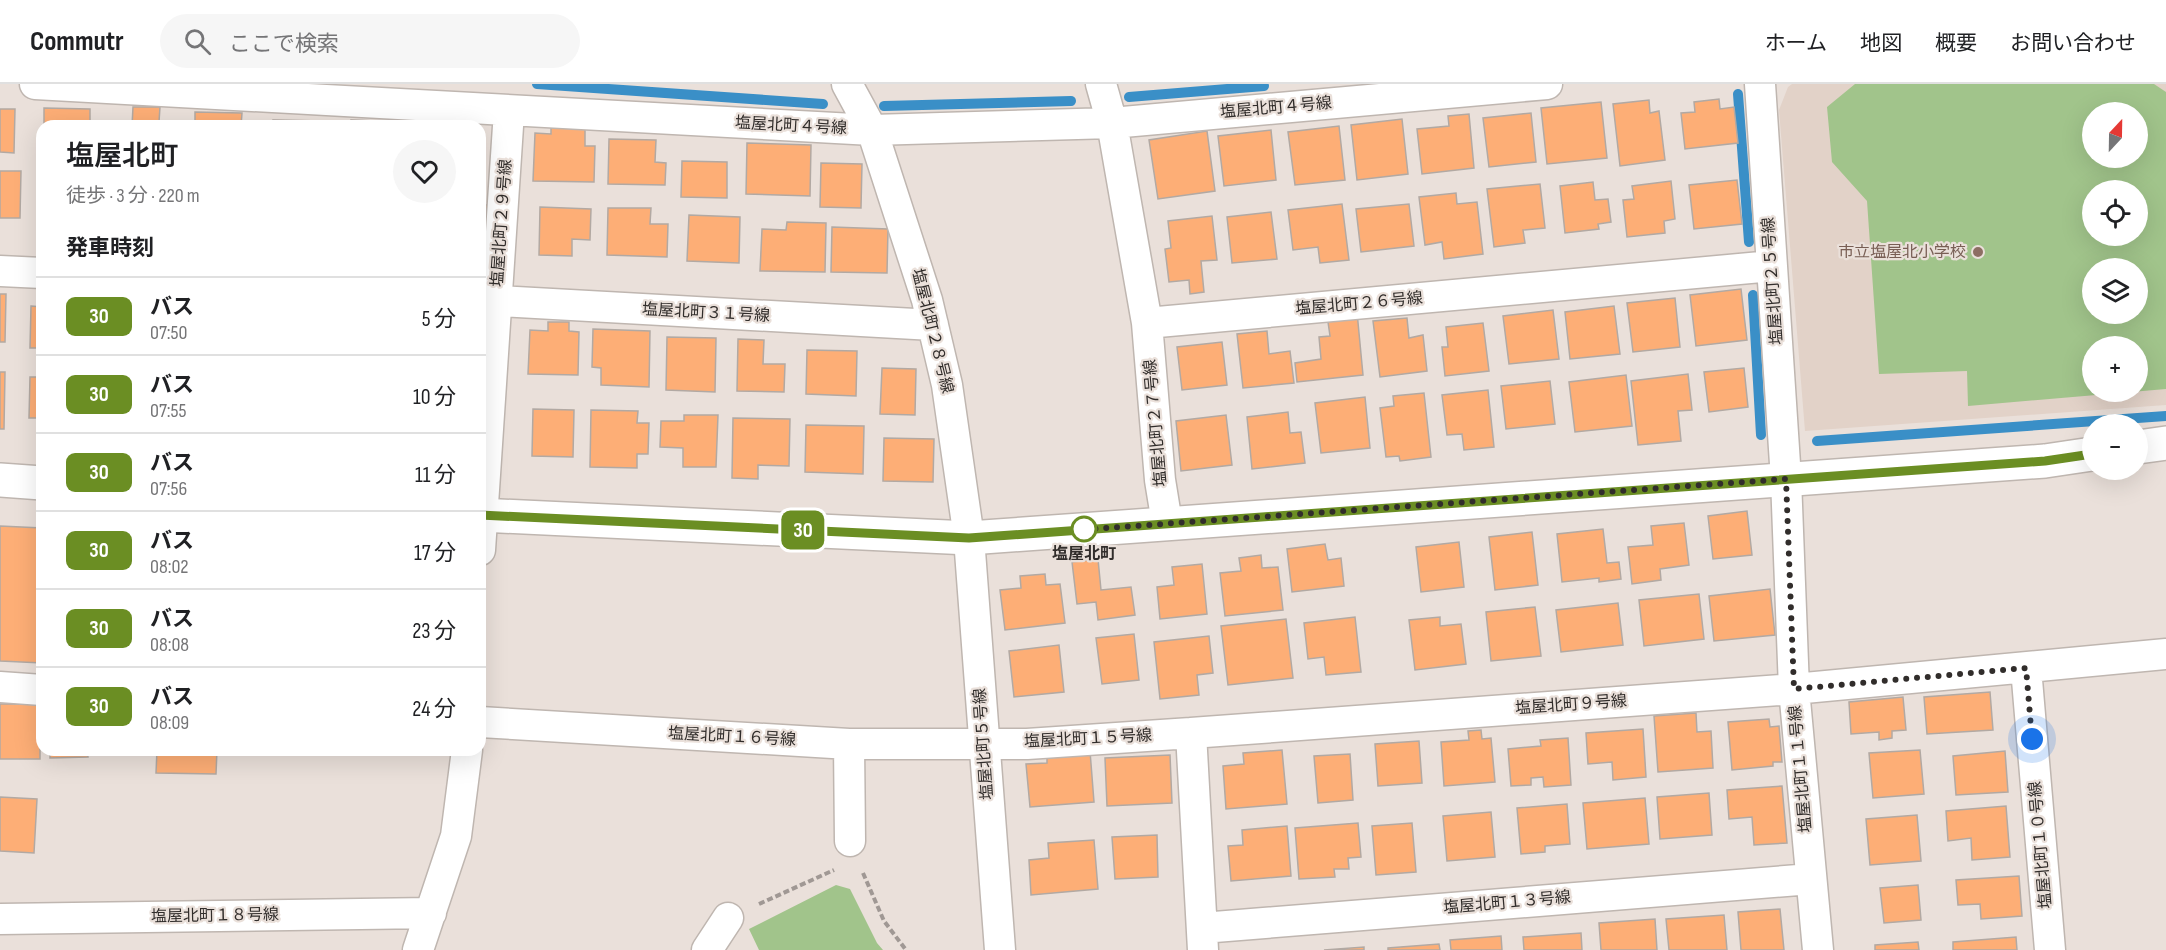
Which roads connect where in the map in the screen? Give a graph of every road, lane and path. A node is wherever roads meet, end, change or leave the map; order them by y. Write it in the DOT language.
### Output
graph roads {
  1 [pos="35,84"];
  2 [pos="847,84"];
  3 [pos="1101,84"];
  4 [pos="1547,84"];
  5 [pos="1760,84"];
  6 [pos="90,86"];
  7 [pos="1304,95"];
  8 [pos="509,111"];
  9 [pos="1112,123"];
  10 [pos="872,130"];
  11 [pos="1773,266"];
  12 [pos="0,271"];
  13 [pos="36,273"];
  14 [pos="488,300"];
  15 [pos="1147,323"];
  16 [pos="933,325"];
  17 [pos="486,361"];
  18 [pos="2166,443"];
  19 [pos="2148,446"];
  20 [pos="2082,455"];
  21 [pos="1786,479"];
  22 [pos="0,480"];
  23 [pos="36,483"];
  24 [pos="486,515"];
  25 [pos="1167,523"];
  26 [pos="969,538"];
  27 [pos="2166,654"];
  28 [pos="2026,668"];
  29 [pos="0,687"];
  30 [pos="1794,689"];
  31 [pos="36,690"];
  32 [pos="486,722"];
  33 [pos="1191,733"];
  34 [pos="849,744"];
  35 [pos="984,744"];
  36 [pos="466,756"];
  37 [pos="854,850"];
  38 [pos="1811,879"];
  39 [pos="431,913"];
  40 [pos="728,918"];
  41 [pos="0,919"];
  42 [pos="1203,939"];
  43 [pos="418,950"];
  44 [pos="707,950"];
  45 [pos="906,950"];
  46 [pos="1000,950"];
  47 [pos="1818,950"];
  48 [pos="2050,950"];
  1 -- 6 [label="street, 塩屋北町４号線"];
  2 -- 10 [label="street, 塩屋北町２８号線"];
  3 -- 9 [label="street"];
  4 -- 7 [label="street, 塩屋北町４号線"];
  5 -- 11 [label="street, 塩屋北町２５号線"];
  6 -- 8 [label="street, 塩屋北町４号線"];
  7 -- 9 [label="street, 塩屋北町４号線"];
  8 -- 10 [label="street, 塩屋北町４号線"];
  8 -- 14 [label="street, 塩屋北町２９号線"];
  9 -- 10 [label="street, 塩屋北町４号線"];
  9 -- 15 [label="street"];
  10 -- 16 [label="street, 塩屋北町２８号線"];
  11 -- 15 [label="street, 塩屋北町２６号線"];
  11 -- 21 [label="street, 塩屋北町２５号線"];
  12 -- 13 [label="street"];
  14 -- 16 [label="street, 塩屋北町３１号線"];
  14 -- 17 [label="street, 塩屋北町２９号線"];
  15 -- 25 [label="street, 塩屋北町２７号線"];
  16 -- 26 [label="street, 塩屋北町２８号線"];
  18 -- 19 [label="street"];
  20 -- 21 [label="street"];
  21 -- 25 [label="street"];
  21 -- 30 [label="street, 塩屋北町１１号線"];
  22 -- 23 [label="street"];
  24 -- 26 [label="street"];
  25 -- 26 [label="street"];
  26 -- 35 [label="street, 塩屋北町５号線"];
  27 -- 28 [label="street, 塩屋北町９号線"];
  28 -- 30 [label="street, 塩屋北町９号線"];
  28 -- 48 [label="street, 塩屋北町１０号線"];
  29 -- 31 [label="street"];
  30 -- 33 [label="street, 塩屋北町９号線"];
  30 -- 38 [label="street, 塩屋北町１１号線"];
  32 -- 34 [label="street, 塩屋北町１６号線"];
  33 -- 35 [label="street, 塩屋北町１５号線"];
  33 -- 42 [label="street"];
  34 -- 35 [label="street, 塩屋北町１６号線"];
  34 -- 37 [label="street"];
  35 -- 46 [label="street, 塩屋北町５号線"];
  36 -- 39 [label="street"];
  37 -- 40 [label="path"];
  37 -- 45 [label="path"];
  38 -- 42 [label="street, 塩屋北町１３号線"];
  38 -- 47 [label="street, 塩屋北町１１号線"];
  39 -- 41 [label="street, 塩屋北町１８号線"];
  39 -- 43 [label="street"];
  40 -- 44 [label="street"];
}
